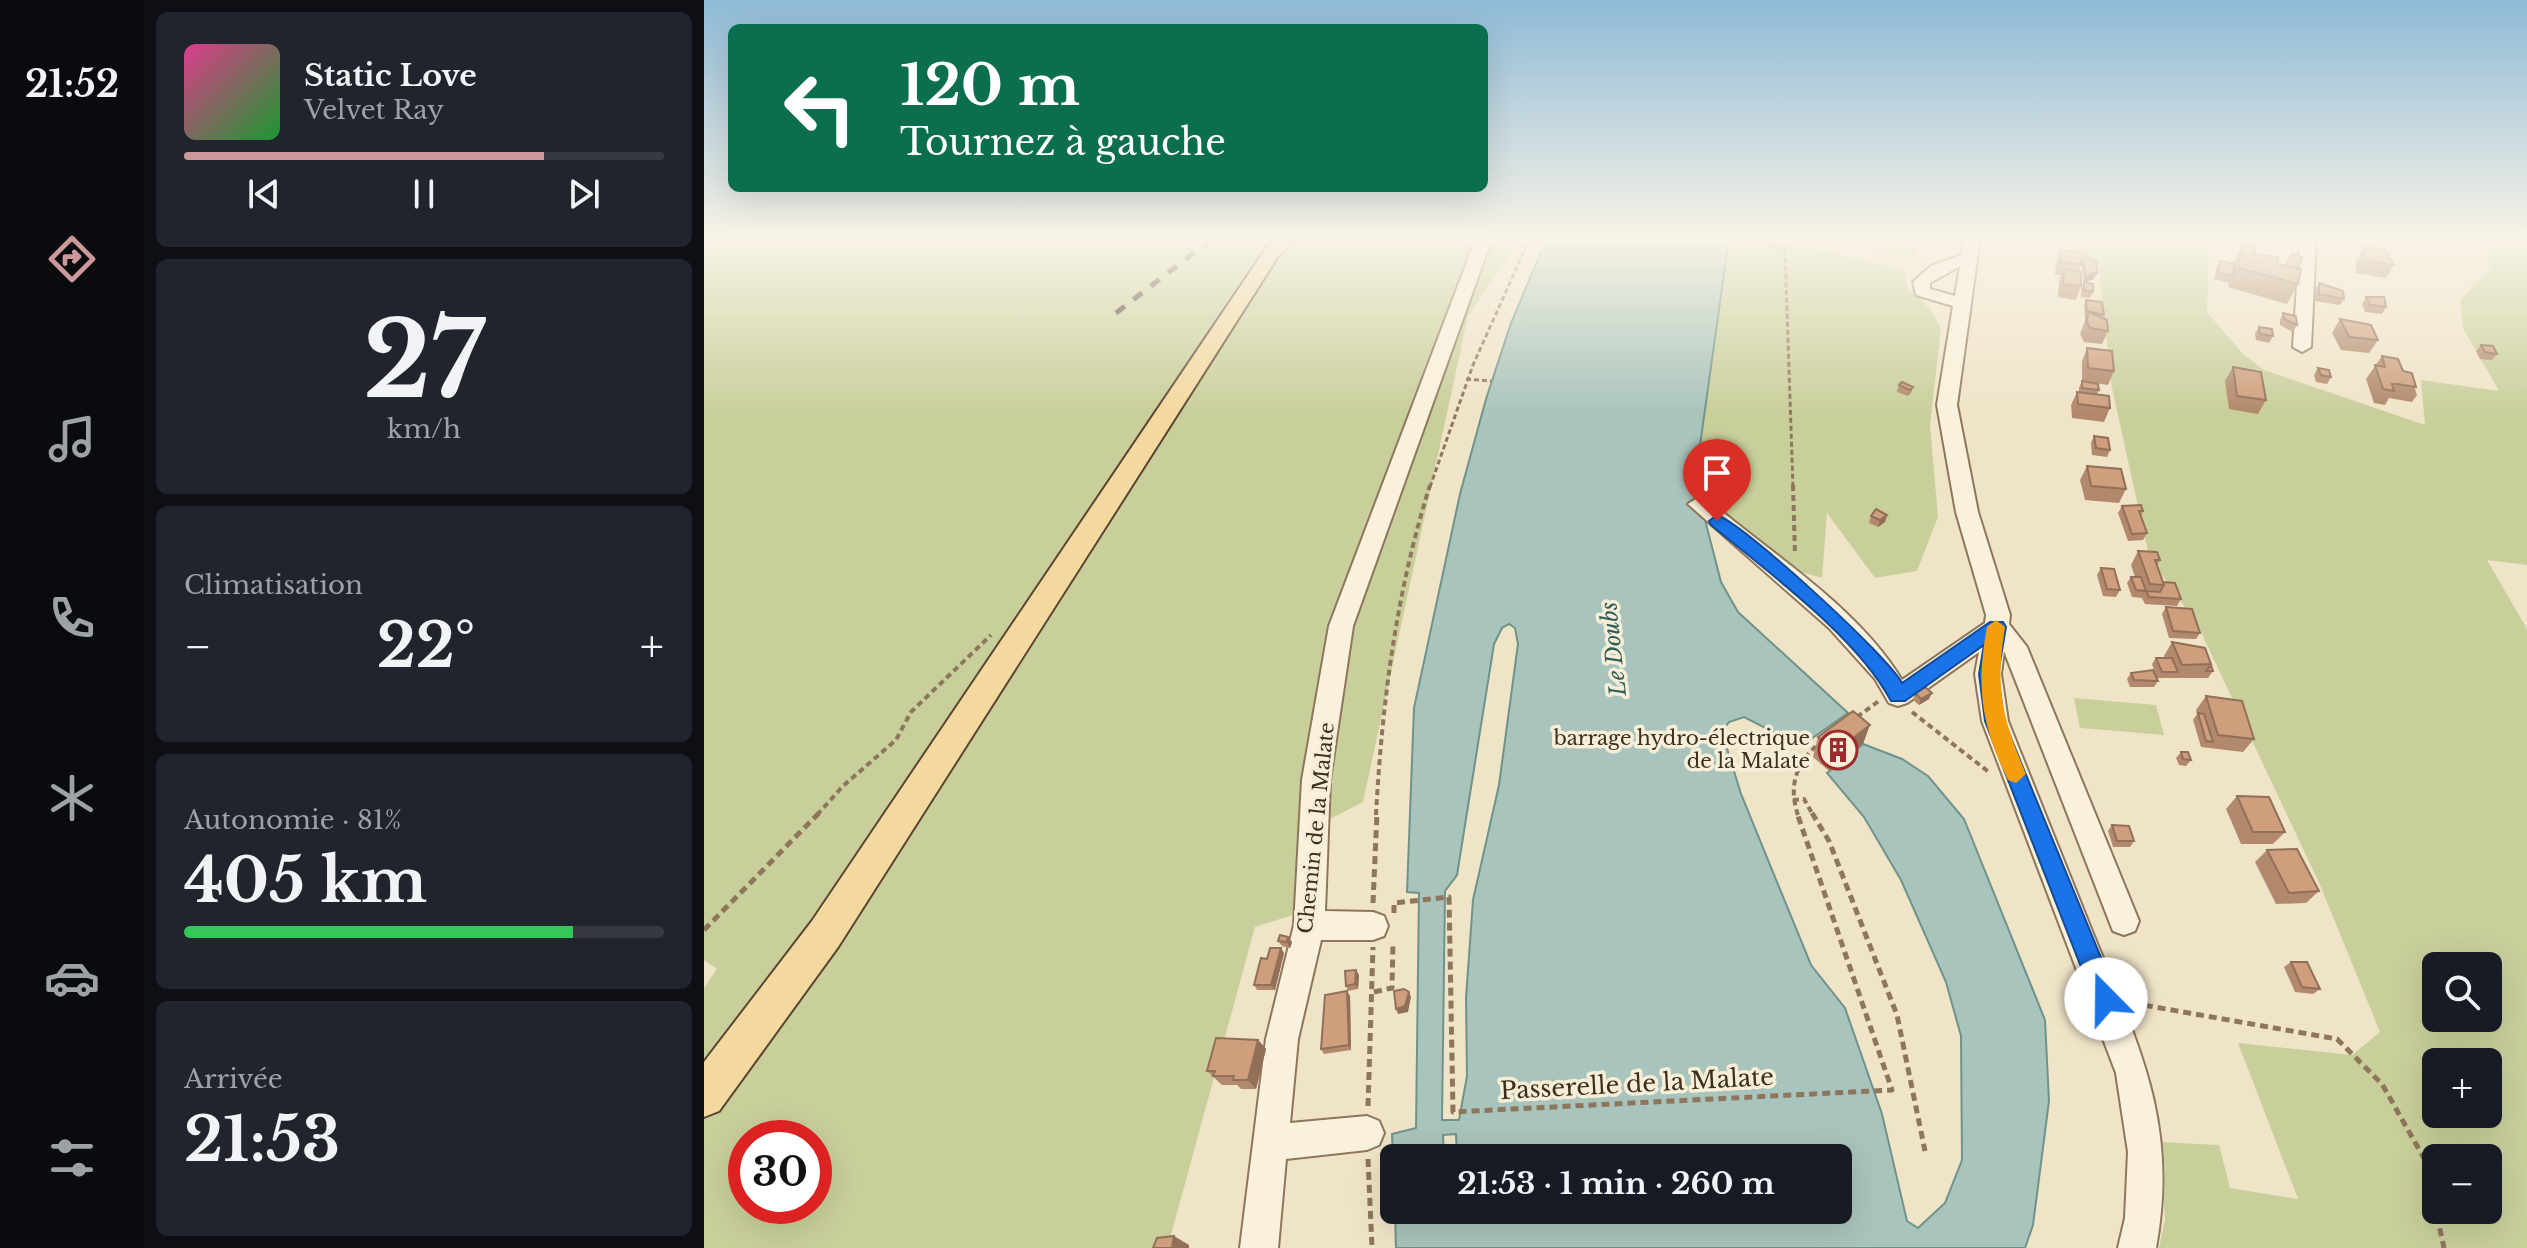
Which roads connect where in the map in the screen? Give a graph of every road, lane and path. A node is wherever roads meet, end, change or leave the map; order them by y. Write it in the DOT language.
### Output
graph roads {
  1 [pos="1242,296"];
  2 [pos="1463,296"];
  3 [pos="1504,296"];
  4 [pos="1786,296"];
  5 [pos="1932,296"];
  6 [pos="1964,296"];
  7 [pos="2305,296"];
  8 [pos="1963,303"];
  9 [pos="2302,347"];
  10 [pos="1466,379"];
  11 [pos="1491,381"];
  12 [pos="1699,504"];
  13 [pos="1798,588"];
  14 [pos="1997,627"];
  15 [pos="996,632"];
  16 [pos="1898,696"];
  17 [pos="1847,724"];
  18 [pos="1823,741"];
  19 [pos="1991,773"];
  20 [pos="1793,800"];
  21 [pos="2124,921"];
  22 [pos="1309,925"];
  23 [pos="1386,925"];
  24 [pos="704,930"];
  25 [pos="1374,992"];
  26 [pos="2106,999"];
  27 [pos="704,1096"];
  28 [pos="1367,1133"];
  29 [pos="1269,1143"];
  30 [pos="1925,1151"];
  31 [pos="1259,1248"];
  32 [pos="1372,1248"];
  33 [pos="2137,1248"];
  34 [pos="2444,1248"];
  1 -- 27 [label="main road"];
  2 -- 22 [label="street, Chemin de la Malate"];
  3 -- 10 [label="path"];
  4 -- 13 [label="path"];
  5 -- 8 [label="street"];
  6 -- 8 [label="street"];
  7 -- 9 [label="street"];
  8 -- 14 [label="street"];
  10 -- 11 [label="path"];
  10 -- 23 [label="path"];
  12 -- 13 [label="street"];
  13 -- 16 [label="street"];
  14 -- 16 [label="street"];
  14 -- 21 [label="street"];
  14 -- 26 [label="street"];
  15 -- 24 [label="path"];
  16 -- 17 [label="path"];
  16 -- 19 [label="path"];
  18 -- 20 [label="path"];
  20 -- 23 [label="path, Passerelle de la Malate"];
  20 -- 30 [label="path"];
  22 -- 23 [label="street"];
  22 -- 29 [label="street, Chemin de la Malate"];
  23 -- 25 [label="path"];
  23 -- 25 [label="path"];
  25 -- 28 [label="path"];
  26 -- 33 [label="street"];
  26 -- 34 [label="path"];
  28 -- 29 [label="street"];
  28 -- 32 [label="path"];
  29 -- 31 [label="street, Chemin de la Malate"];
}
